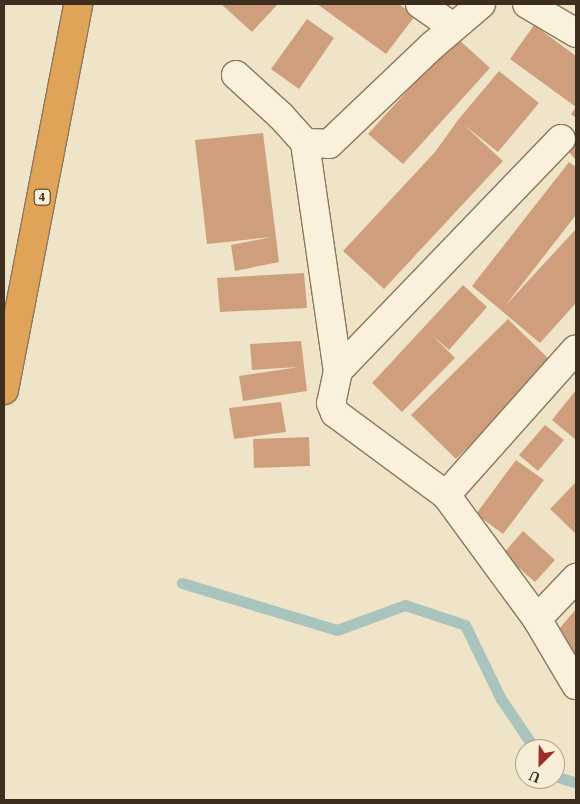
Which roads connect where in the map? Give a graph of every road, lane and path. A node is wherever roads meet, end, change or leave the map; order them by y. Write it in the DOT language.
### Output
graph roads {
  1 [pos="78,4"];
  2 [pos="420,4"];
  3 [pos="481,4"];
  4 [pos="527,4"];
  5 [pos="453,28"];
  6 [pos="576,33"];
  7 [pos="236,75"];
  8 [pos="561,139"];
  9 [pos="305,142"];
  10 [pos="576,349"];
  11 [pos="338,371"];
  12 [pos="4,390"];
  13 [pos="446,495"];
  14 [pos="576,578"];
  15 [pos="537,619"];
  16 [pos="576,685"];
  1 -- 12 [label="highway, 4"];
  2 -- 5 [label="street"];
  3 -- 5 [label="street"];
  4 -- 6 [label="street"];
  5 -- 9 [label="street"];
  7 -- 9 [label="street"];
  8 -- 11 [label="street"];
  9 -- 11 [label="street"];
  10 -- 13 [label="street"];
  11 -- 13 [label="street"];
  13 -- 15 [label="street"];
  14 -- 15 [label="street"];
  15 -- 16 [label="street"];
}
